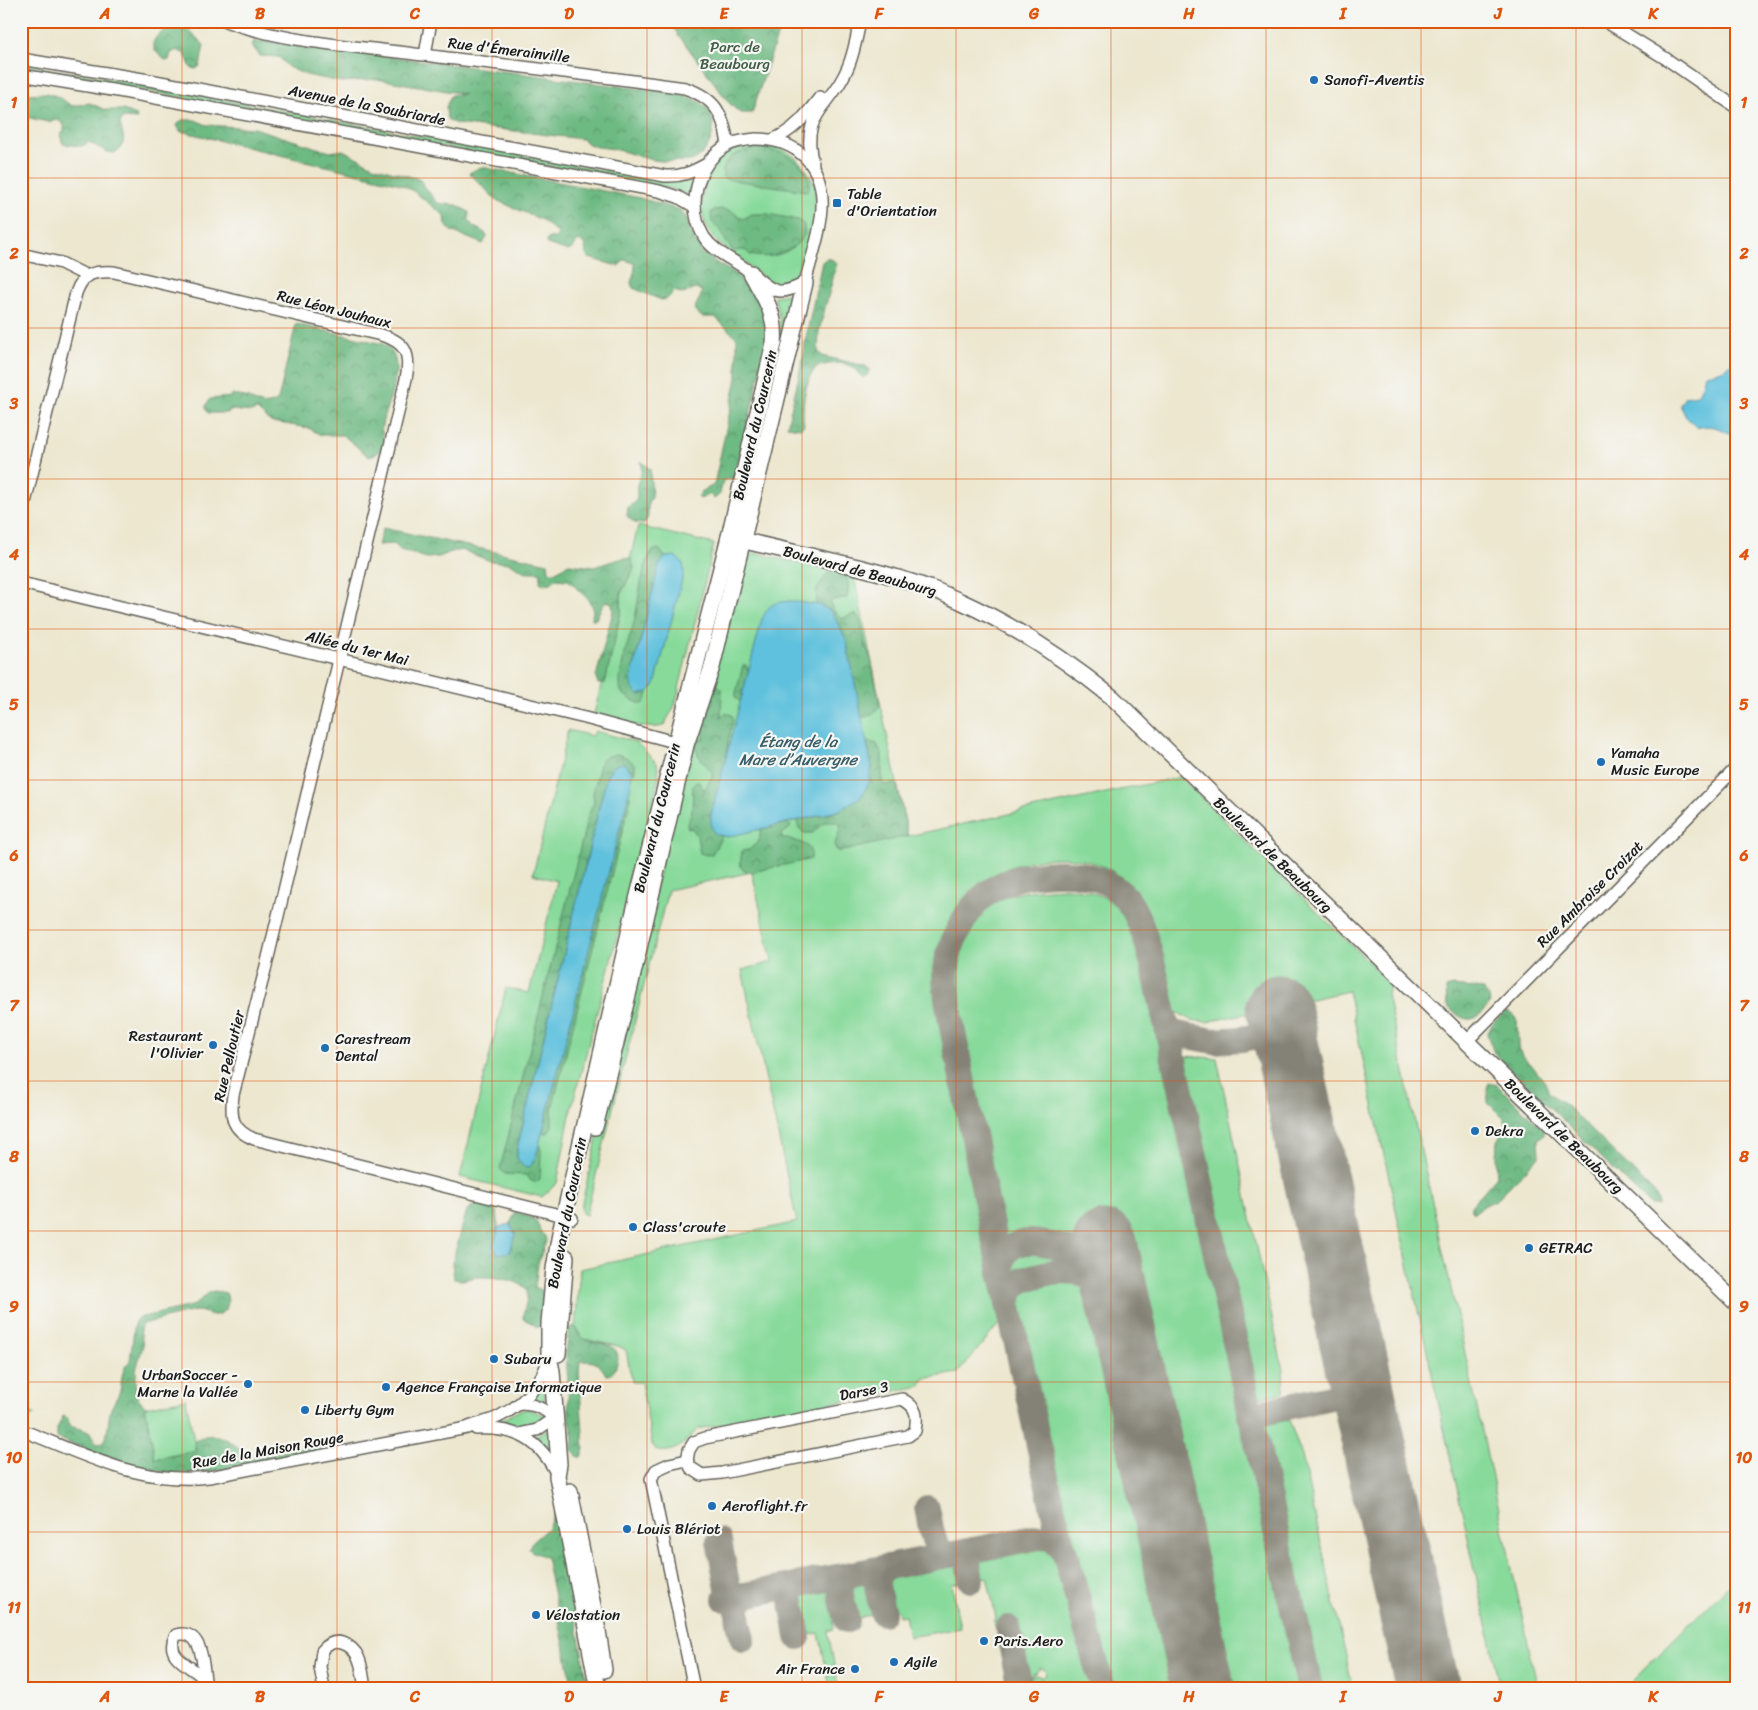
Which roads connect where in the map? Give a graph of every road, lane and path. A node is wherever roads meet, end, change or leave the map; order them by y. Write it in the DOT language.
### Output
graph roads {
  1 [pos="224,21"];
  2 [pos="431,21"];
  3 [pos="860,21"];
  4 [pos="1605,21"];
  5 [pos="856,38"];
  6 [pos="425,55"];
  7 [pos="21,59"];
  8 [pos="21,75"];
  9 [pos="1737,108"];
  10 [pos="772,140"];
  11 [pos="728,145"];
  12 [pos="705,165"];
  13 [pos="815,169"];
  14 [pos="695,207"];
  15 [pos="21,254"];
  16 [pos="751,273"];
  17 [pos="86,276"];
  18 [pos="805,283"];
  19 [pos="21,519"];
  20 [pos="736,539"];
  21 [pos="21,583"];
  22 [pos="339,660"];
  23 [pos="681,744"];
  24 [pos="1737,768"];
  25 [pos="1466,1042"];
  26 [pos="568,1216"];
  27 [pos="1737,1304"];
  28 [pos="550,1365"];
  29 [pos="520,1404"];
  30 [pos="554,1418"];
  31 [pos="467,1428"];
  32 [pos="21,1430"];
  33 [pos="519,1434"];
  34 [pos="687,1460"];
  35 [pos="558,1470"];
  36 [pos="324,1689"];
  37 [pos="365,1689"];
  38 [pos="598,1689"];
  39 [pos="607,1689"];
  40 [pos="694,1689"];
  1 -- 6 [label="street, Rue d'Émerainville"];
  2 -- 6 [label="street"];
  3 -- 5 [label="street"];
  4 -- 9 [label="street"];
  5 -- 10 [label="street"];
  5 -- 13 [label="street"];
  6 -- 11 [label="street, Rue d'Émerainville"];
  7 -- 12 [label="street, Avenue de la Soubriarde"];
  8 -- 14 [label="street, Avenue de la Soubriarde"];
  10 -- 11 [label="street"];
  10 -- 13 [label="street"];
  11 -- 12 [label="street"];
  12 -- 14 [label="street"];
  13 -- 18 [label="street"];
  14 -- 16 [label="street"];
  15 -- 17 [label="street"];
  16 -- 18 [label="street"];
  16 -- 20 [label="main road, Boulevard du Courcerin"];
  17 -- 19 [label="street"];
  17 -- 22 [label="street, Rue Léon Jouhaux"];
  18 -- 20 [label="main road, Boulevard du Courcerin"];
  20 -- 23 [label="main road, Boulevard du Courcerin"];
  20 -- 25 [label="main road, Boulevard de Beaubourg"];
  21 -- 22 [label="street, Allée du 1er Mai"];
  22 -- 23 [label="street, Allée du 1er Mai"];
  22 -- 26 [label="street, Rue Pelloutier"];
  23 -- 26 [label="main road, Boulevard du Courcerin"];
  24 -- 25 [label="street, Rue Ambroise Croizat"];
  25 -- 27 [label="main road, Boulevard de Beaubourg"];
  26 -- 28 [label="main road, Boulevard du Courcerin"];
  28 -- 29 [label="street"];
  28 -- 30 [label="main road, Boulevard du Courcerin"];
  29 -- 30 [label="street"];
  29 -- 31 [label="street"];
  30 -- 33 [label="street"];
  30 -- 35 [label="main road, Boulevard du Courcerin"];
  31 -- 32 [label="street, Rue de la Maison Rouge"];
  31 -- 33 [label="street"];
  33 -- 35 [label="street"];
  34 -- 34 [label="street, Darse 3"];
  34 -- 40 [label="street"];
  35 -- 38 [label="main road, Boulevard du Courcerin"];
  35 -- 39 [label="main road, Boulevard du Courcerin"];
  36 -- 37 [label="street"];
}
